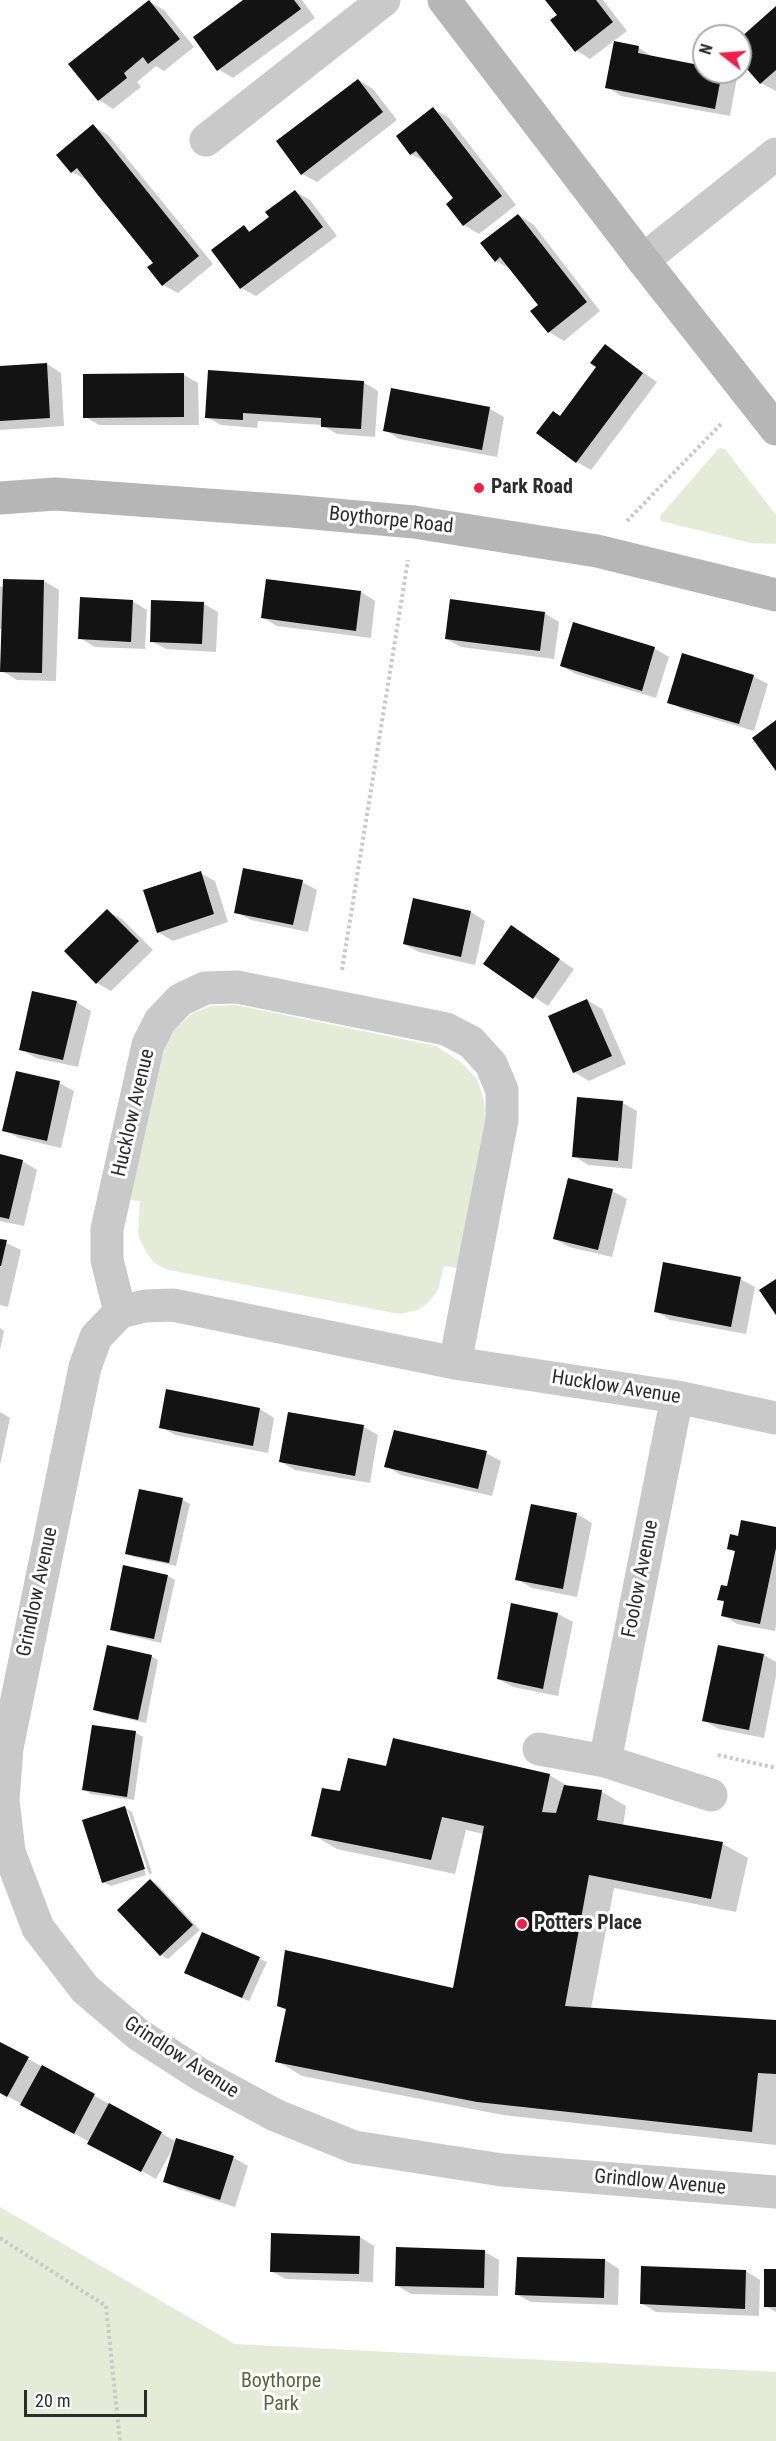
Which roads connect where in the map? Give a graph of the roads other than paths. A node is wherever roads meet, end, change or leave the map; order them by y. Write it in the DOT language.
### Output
graph roads {
  1 [pos="384,0"];
  2 [pos="444,0"];
  3 [pos="206,140"];
  4 [pos="776,154"];
  5 [pos="643,260"];
  6 [pos="776,429"];
  7 [pos="0,498"];
  8 [pos="776,595"];
  9 [pos="120,1312"];
  10 [pos="455,1363"];
  11 [pos="677,1397"];
  12 [pos="776,1418"];
  13 [pos="539,1749"];
  14 [pos="605,1761"];
  15 [pos="711,1795"];
  16 [pos="776,2192"];
  1 -- 3 [label="street"];
  2 -- 5 [label="street"];
  4 -- 5 [label="street"];
  5 -- 6 [label="street"];
  7 -- 8 [label="street, Boythorpe Road"];
  9 -- 10 [label="street, Hucklow Avenue"];
  9 -- 10 [label="street, Hucklow Avenue"];
  9 -- 16 [label="street, Grindlow Avenue"];
  10 -- 11 [label="street, Hucklow Avenue"];
  11 -- 12 [label="street, Hucklow Avenue"];
  11 -- 14 [label="street, Foolow Avenue"];
  13 -- 14 [label="street"];
  14 -- 15 [label="street"];
}
